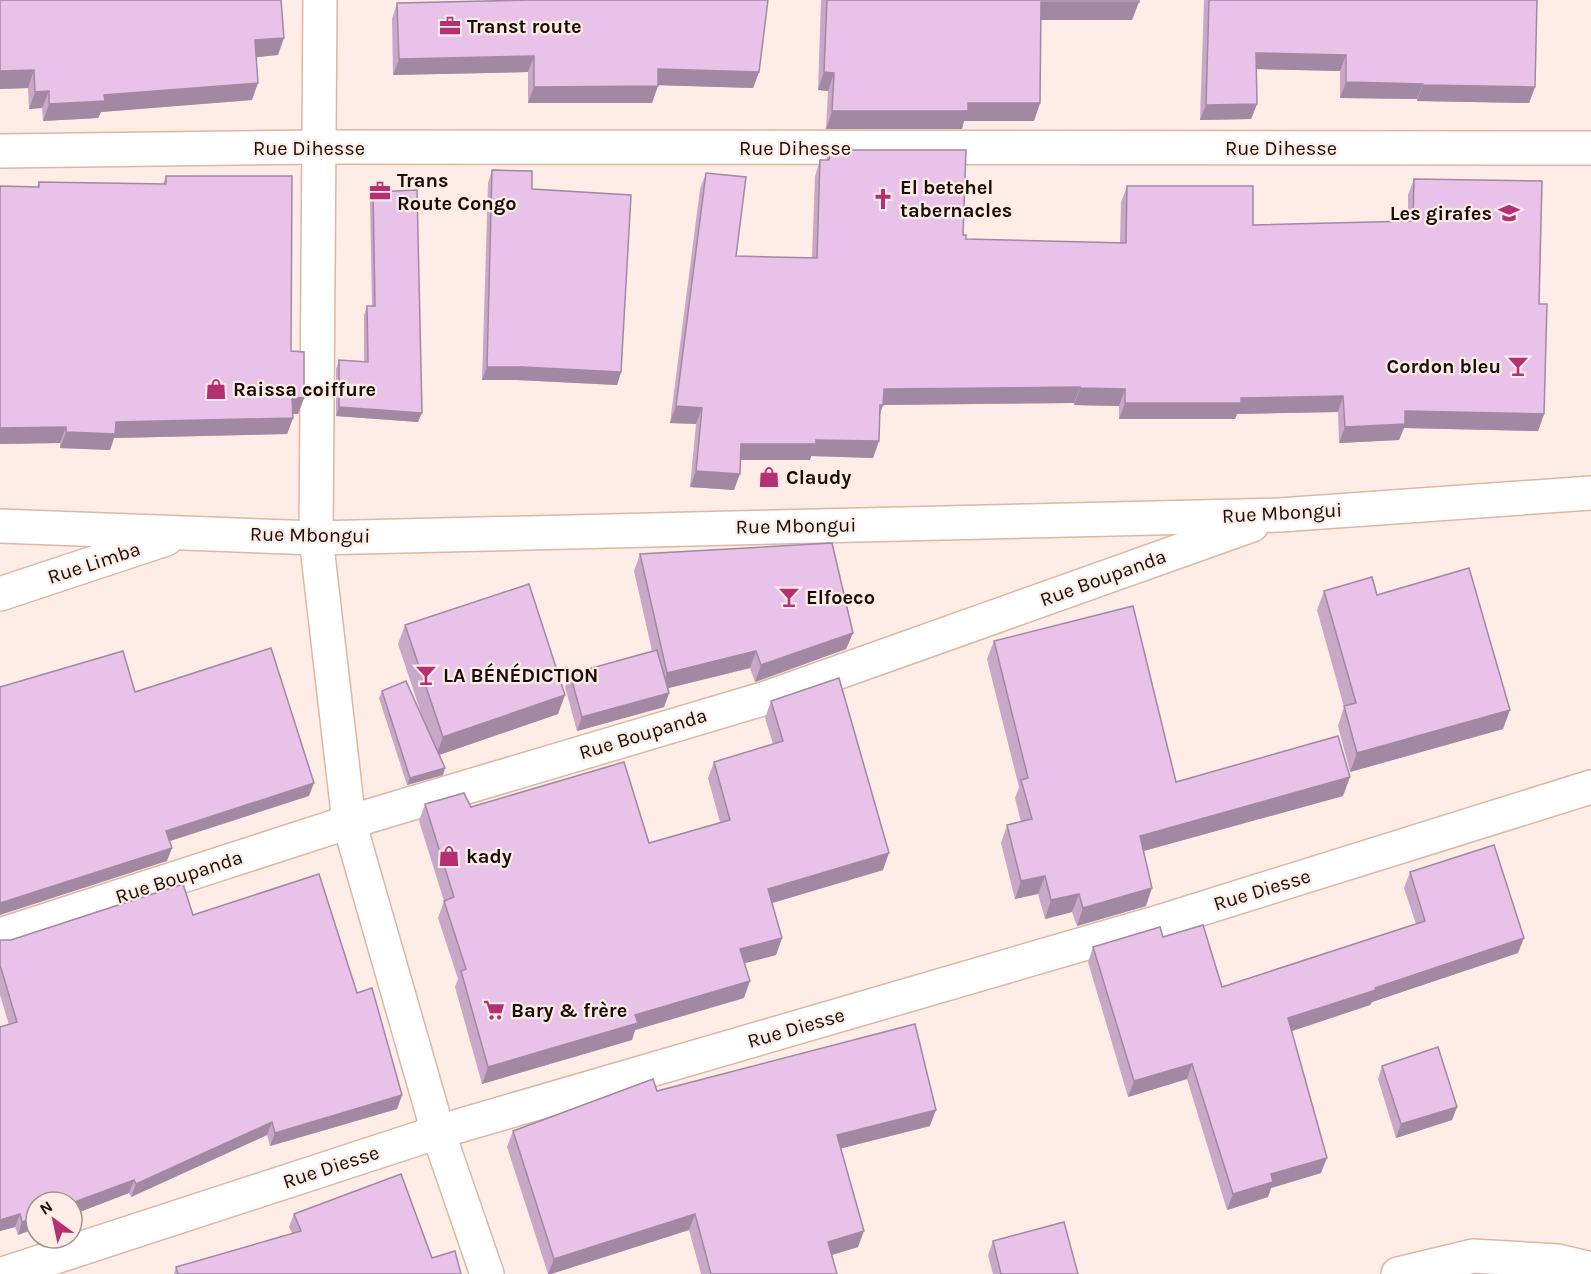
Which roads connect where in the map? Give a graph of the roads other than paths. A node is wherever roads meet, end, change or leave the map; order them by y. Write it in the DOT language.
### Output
graph roads {
  1 [pos="320,0"];
  2 [pos="319,147"];
  3 [pos="1591,148"];
  4 [pos="0,151"];
  5 [pos="1591,493"];
  6 [pos="1280,515"];
  7 [pos="0,526"];
  8 [pos="187,532"];
  9 [pos="316,538"];
  10 [pos="0,594"];
  11 [pos="1591,788"];
  12 [pos="349,822"];
  13 [pos="0,935"];
  14 [pos="438,1132"];
  15 [pos="1591,1269"];
  16 [pos="3,1274"];
  17 [pos="487,1274"];
  18 [pos="1398,1274"];
  1 -- 2 [label="street"];
  2 -- 3 [label="street, Rue Dihesse"];
  2 -- 4 [label="street, Rue Dihesse"];
  2 -- 9 [label="street"];
  5 -- 6 [label="street, Rue Mbongui"];
  6 -- 9 [label="street, Rue Mbongui"];
  6 -- 12 [label="street, Rue Boupanda"];
  7 -- 8 [label="street, Rue Mbongui"];
  8 -- 9 [label="street, Rue Mbongui"];
  8 -- 10 [label="street, Rue Limba"];
  9 -- 12 [label="street"];
  11 -- 14 [label="street, Rue Diesse"];
  12 -- 13 [label="street, Rue Boupanda"];
  12 -- 14 [label="street"];
  14 -- 16 [label="street, Rue Diesse"];
  14 -- 17 [label="street"];
  15 -- 18 [label="street"];
}
